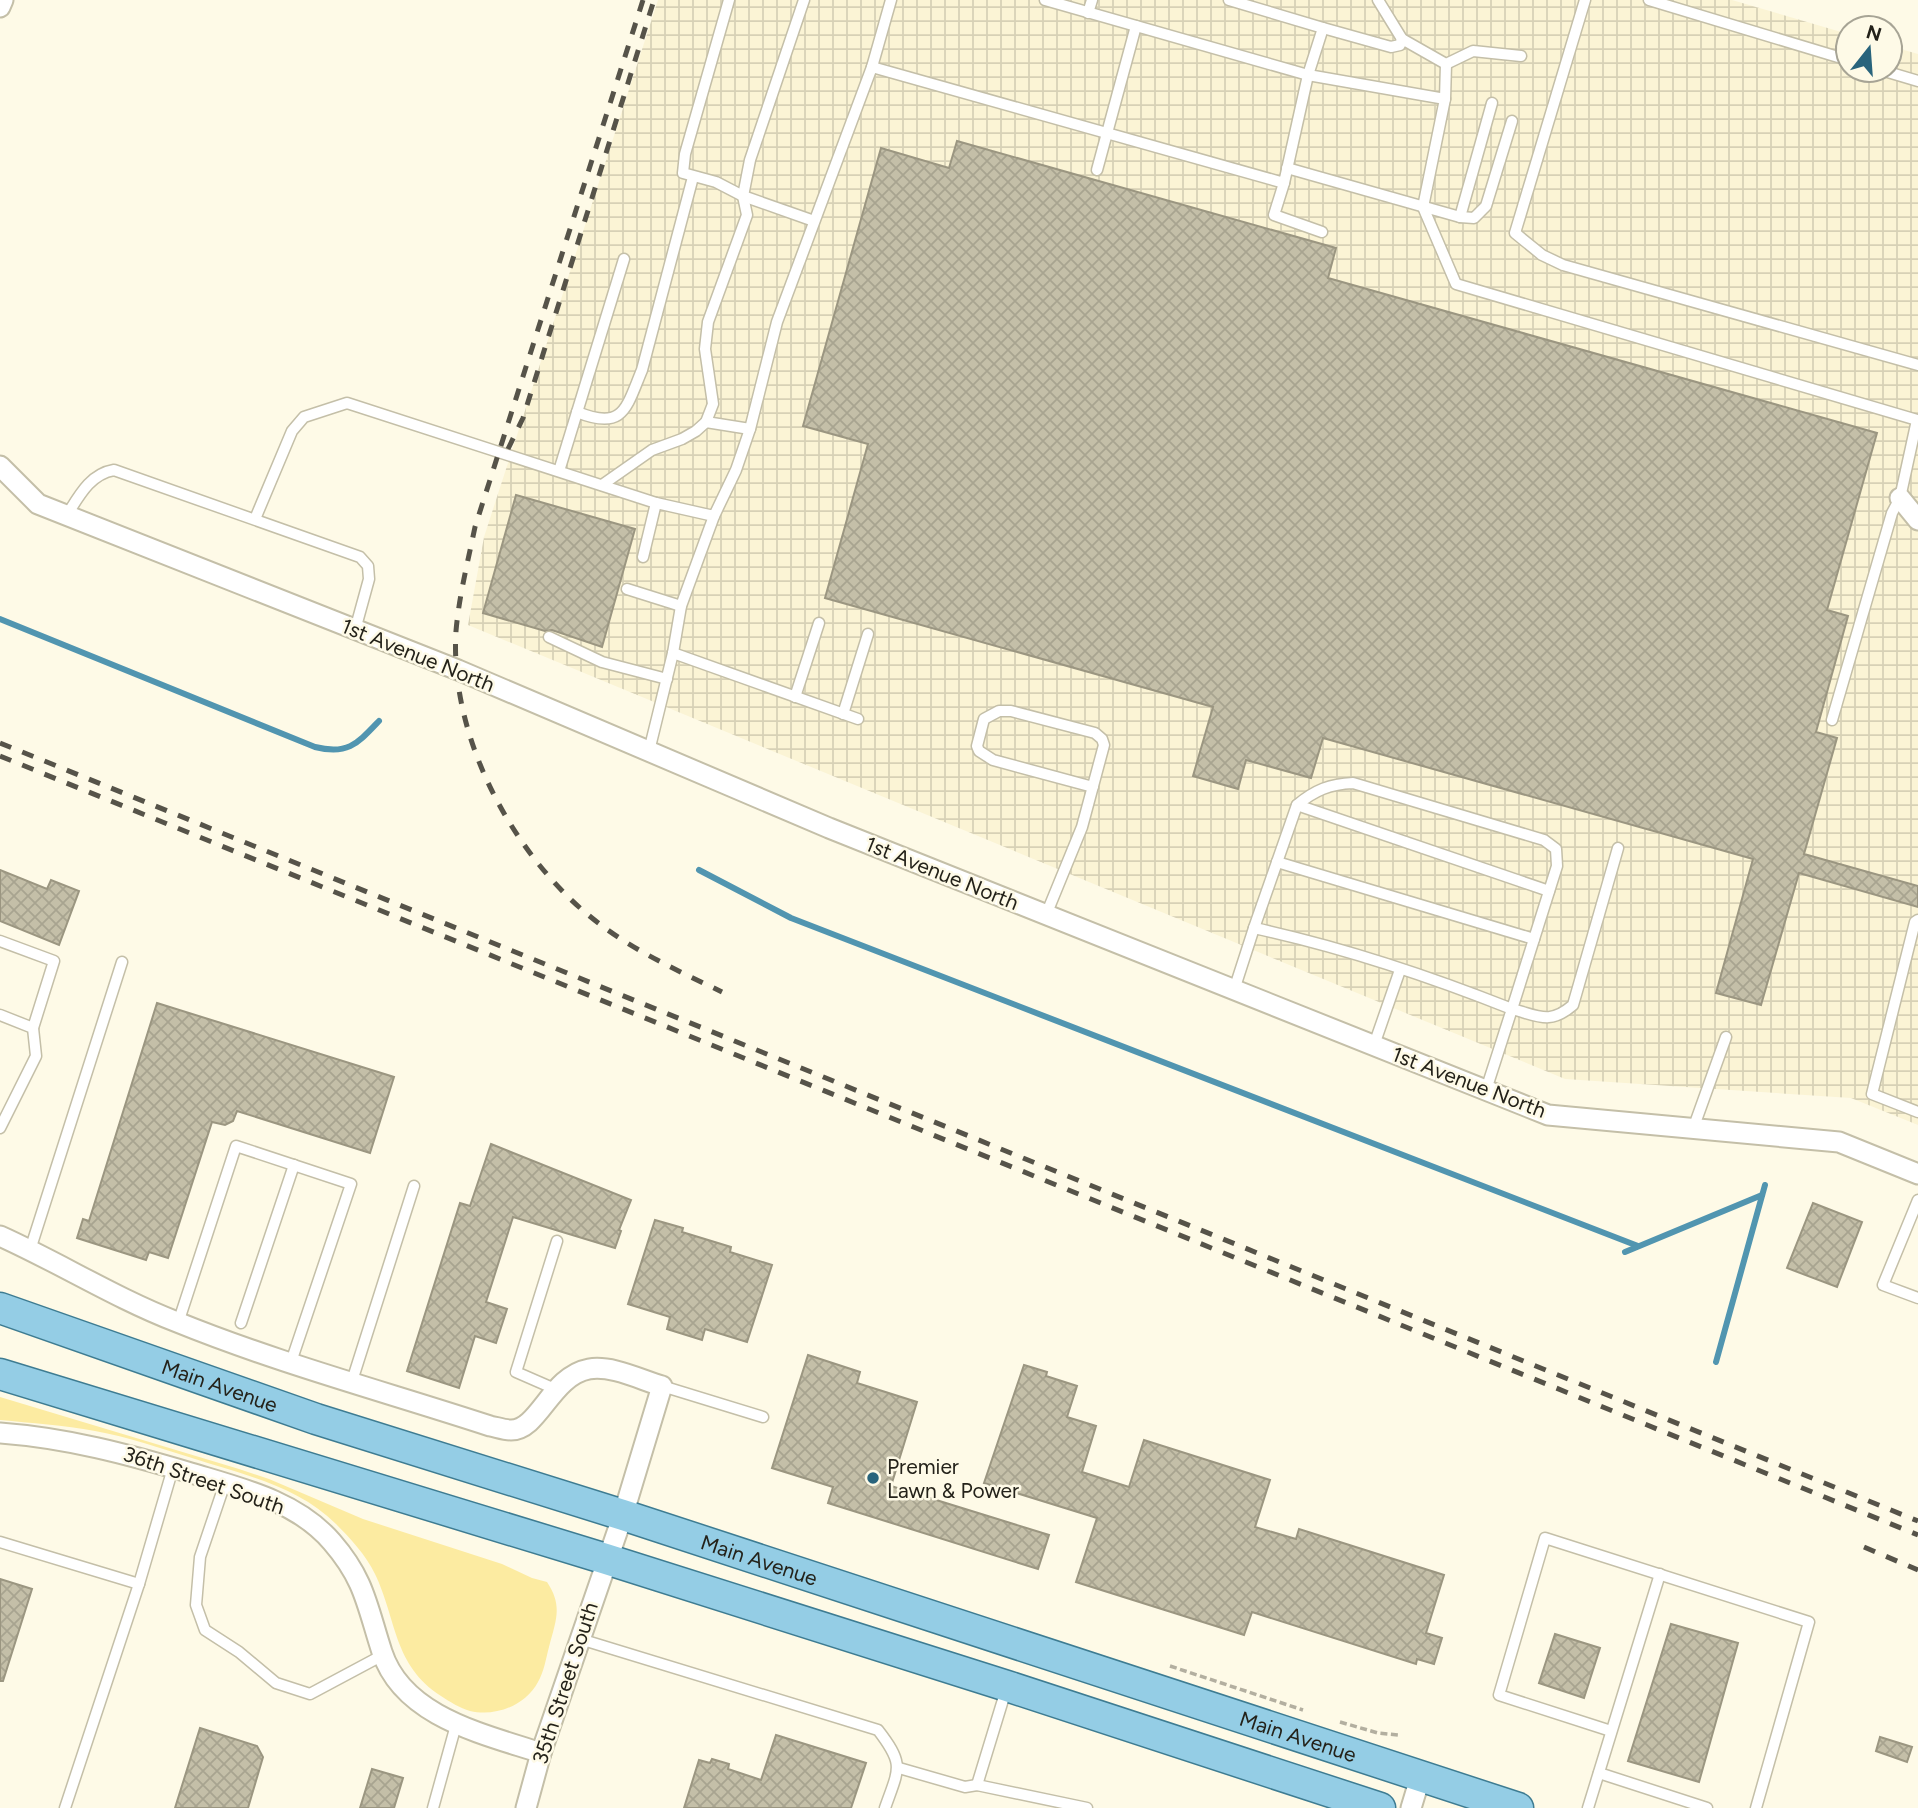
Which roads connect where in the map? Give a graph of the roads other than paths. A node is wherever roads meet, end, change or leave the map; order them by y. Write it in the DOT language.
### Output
graph roads {
  1 [pos="3,0"];
  2 [pos="729,0"];
  3 [pos="804,0"];
  4 [pos="891,0"];
  5 [pos="1045,0"];
  6 [pos="1092,0"];
  7 [pos="1229,0"];
  8 [pos="1378,0"];
  9 [pos="1585,0"];
  10 [pos="1649,0"];
  11 [pos="0,7"];
  12 [pos="1088,13"];
  13 [pos="1136,26"];
  14 [pos="1323,28"];
  15 [pos="1402,39"];
  16 [pos="1521,56"];
  17 [pos="1834,56"];
  18 [pos="1446,64"];
  19 [pos="872,67"];
  20 [pos="1308,75"];
  21 [pos="1445,99"];
  22 [pos="1492,103"];
  23 [pos="1512,121"];
  24 [pos="1107,132"];
  25 [pos="1287,168"];
  26 [pos="1097,170"];
  27 [pos="693,177"];
  28 [pos="1283,183"];
  29 [pos="743,196"];
  30 [pos="1423,207"];
  31 [pos="1460,217"];
  32 [pos="814,221"];
  33 [pos="1322,232"];
  34 [pos="624,259"];
  35 [pos="1918,365"];
  36 [pos="577,412"];
  37 [pos="1918,419"];
  38 [pos="706,422"];
  39 [pos="750,429"];
  40 [pos="0,466"];
  41 [pos="559,471"];
  42 [pos="602,485"];
  43 [pos="1900,498"];
  44 [pos="656,503"];
  45 [pos="67,515"];
  46 [pos="714,516"];
  47 [pos="255,519"];
  48 [pos="1918,520"];
  49 [pos="643,557"];
  50 [pos="627,589"];
  51 [pos="681,606"];
  52 [pos="818,623"];
  53 [pos="355,630"];
  54 [pos="868,634"];
  55 [pos="549,637"];
  56 [pos="673,653"];
  57 [pos="667,680"];
  58 [pos="795,697"];
  59 [pos="843,714"];
  60 [pos="858,719"];
  61 [pos="1832,720"];
  62 [pos="649,751"];
  63 [pos="1093,787"];
  64 [pos="1297,805"];
  65 [pos="1618,848"];
  66 [pos="1277,862"];
  67 [pos="1549,891"];
  68 [pos="1046,915"];
  69 [pos="1918,920"];
  70 [pos="1254,928"];
  71 [pos="1534,939"];
  72 [pos="0,941"];
  73 [pos="122,962"];
  74 [pos="1401,970"];
  75 [pos="1234,990"];
  76 [pos="1512,1009"];
  77 [pos="0,1015"];
  78 [pos="33,1028"];
  79 [pos="1726,1037"];
  80 [pos="1374,1045"];
  81 [pos="1486,1090"];
  82 [pos="1918,1112"];
  83 [pos="1,1125"];
  84 [pos="1693,1129"];
  85 [pos="294,1165"];
  86 [pos="1918,1174"];
  87 [pos="414,1186"];
  88 [pos="1918,1200"];
  89 [pos="0,1236"];
  90 [pos="557,1241"];
  91 [pos="30,1250"];
  92 [pos="1918,1298"];
  93 [pos="0,1308"];
  94 [pos="177,1323"];
  95 [pos="241,1323"];
  96 [pos="291,1362"];
  97 [pos="0,1374"];
  98 [pos="352,1381"];
  99 [pos="662,1386"];
  100 [pos="555,1389"];
  101 [pos="762,1417"];
  102 [pos="0,1433"];
  103 [pos="173,1468"];
  104 [pos="225,1483"];
  105 [pos="622,1515"];
  106 [pos="0,1542"];
  107 [pos="606,1559"];
  108 [pos="1660,1574"];
  109 [pos="139,1584"];
  110 [pos="579,1639"];
  111 [pos="383,1655"];
  112 [pos="1007,1686"];
  113 [pos="456,1725"];
  114 [pos="1611,1731"];
  115 [pos="541,1753"];
  116 [pos="899,1768"];
  117 [pos="1599,1773"];
  118 [pos="1421,1775"];
  119 [pos="977,1785"];
  120 [pos="1081,1807"];
  121 [pos="65,1808"];
  122 [pos="433,1808"];
  123 [pos="526,1808"];
  124 [pos="886,1808"];
  125 [pos="1380,1808"];
  126 [pos="1410,1808"];
  127 [pos="1518,1808"];
  128 [pos="1588,1808"];
  129 [pos="1707,1808"];
  130 [pos="1756,1808"];
  1 -- 11 [label="street"];
  2 -- 27 [label="lane"];
  3 -- 29 [label="lane"];
  4 -- 19 [label="lane"];
  5 -- 12 [label="lane"];
  6 -- 12 [label="lane"];
  7 -- 14 [label="lane"];
  8 -- 15 [label="lane"];
  9 -- 35 [label="lane"];
  10 -- 17 [label="lane"];
  12 -- 13 [label="lane"];
  13 -- 20 [label="lane"];
  13 -- 24 [label="lane"];
  14 -- 15 [label="lane"];
  14 -- 20 [label="lane"];
  15 -- 18 [label="lane"];
  16 -- 18 [label="lane"];
  18 -- 21 [label="lane"];
  19 -- 24 [label="lane"];
  19 -- 32 [label="lane"];
  20 -- 21 [label="lane"];
  20 -- 25 [label="lane"];
  21 -- 30 [label="lane"];
  22 -- 31 [label="lane"];
  23 -- 31 [label="lane"];
  24 -- 26 [label="lane"];
  24 -- 28 [label="lane"];
  25 -- 28 [label="lane"];
  25 -- 30 [label="lane"];
  27 -- 29 [label="lane"];
  27 -- 36 [label="lane"];
  28 -- 33 [label="lane"];
  29 -- 32 [label="lane"];
  29 -- 38 [label="lane"];
  30 -- 31 [label="lane"];
  30 -- 37 [label="lane"];
  32 -- 39 [label="lane"];
  34 -- 36 [label="lane"];
  36 -- 41 [label="lane"];
  37 -- 43 [label="lane"];
  38 -- 39 [label="lane"];
  38 -- 42 [label="lane"];
  39 -- 46 [label="lane"];
  40 -- 45 [label="street, 1st Avenue North"];
  41 -- 42 [label="lane"];
  41 -- 47 [label="lane"];
  42 -- 44 [label="lane"];
  43 -- 48 [label="street"];
  43 -- 61 [label="lane"];
  44 -- 46 [label="lane"];
  44 -- 49 [label="lane"];
  45 -- 47 [label="lane"];
  45 -- 53 [label="street, 1st Avenue North"];
  46 -- 51 [label="lane"];
  47 -- 53 [label="lane"];
  50 -- 51 [label="lane"];
  51 -- 56 [label="lane"];
  52 -- 58 [label="lane"];
  53 -- 62 [label="street, 1st Avenue North"];
  54 -- 59 [label="lane"];
  55 -- 57 [label="lane"];
  56 -- 57 [label="lane"];
  56 -- 58 [label="lane"];
  57 -- 62 [label="lane"];
  58 -- 59 [label="lane"];
  59 -- 60 [label="lane"];
  62 -- 68 [label="street, 1st Avenue North"];
  63 -- 63 [label="lane"];
  63 -- 68 [label="lane"];
  64 -- 66 [label="lane"];
  64 -- 67 [label="lane"];
  64 -- 67 [label="lane"];
  65 -- 76 [label="lane"];
  66 -- 70 [label="lane"];
  66 -- 71 [label="lane"];
  67 -- 71 [label="lane"];
  68 -- 75 [label="street, 1st Avenue North"];
  69 -- 82 [label="lane"];
  70 -- 74 [label="lane"];
  70 -- 75 [label="lane"];
  71 -- 76 [label="lane"];
  72 -- 78 [label="lane"];
  73 -- 91 [label="lane"];
  74 -- 76 [label="lane"];
  74 -- 80 [label="lane"];
  75 -- 80 [label="street, 1st Avenue North"];
  76 -- 81 [label="lane"];
  77 -- 78 [label="lane"];
  78 -- 83 [label="lane"];
  79 -- 84 [label="lane"];
  80 -- 81 [label="street, 1st Avenue North"];
  81 -- 84 [label="street, 1st Avenue North"];
  84 -- 86 [label="street, 1st Avenue North"];
  85 -- 94 [label="lane"];
  85 -- 95 [label="lane"];
  85 -- 96 [label="lane"];
  87 -- 98 [label="lane"];
  88 -- 92 [label="lane"];
  89 -- 91 [label="street"];
  90 -- 100 [label="lane"];
  91 -- 94 [label="street"];
  93 -- 105 [label="main road, Main Avenue"];
  94 -- 96 [label="street"];
  96 -- 98 [label="street"];
  97 -- 107 [label="main road, Main Avenue"];
  98 -- 100 [label="street"];
  99 -- 100 [label="street"];
  99 -- 101 [label="lane"];
  99 -- 105 [label="street, 35th Street South"];
  102 -- 103 [label="street, 36th Street South"];
  103 -- 104 [label="street, 36th Street South"];
  103 -- 109 [label="lane"];
  104 -- 111 [label="street, 36th Street South"];
  104 -- 111 [label="lane"];
  105 -- 107 [label="street, 35th Street South"];
  105 -- 118 [label="main road, Main Avenue"];
  106 -- 109 [label="lane"];
  107 -- 110 [label="street, 35th Street South"];
  107 -- 112 [label="main road, Main Avenue"];
  108 -- 114 [label="lane"];
  108 -- 114 [label="lane"];
  108 -- 130 [label="lane"];
  109 -- 121 [label="lane"];
  110 -- 115 [label="street, 35th Street South"];
  110 -- 116 [label="lane"];
  111 -- 113 [label="street, 36th Street South"];
  112 -- 119 [label="lane"];
  112 -- 125 [label="main road, Main Avenue"];
  113 -- 115 [label="street, 36th Street South"];
  113 -- 122 [label="lane"];
  114 -- 117 [label="lane"];
  115 -- 123 [label="street, 35th Street South"];
  116 -- 119 [label="lane"];
  116 -- 124 [label="lane"];
  117 -- 128 [label="lane"];
  117 -- 129 [label="lane"];
  118 -- 126 [label="street"];
  118 -- 127 [label="main road, Main Avenue"];
  119 -- 120 [label="lane"];
}
